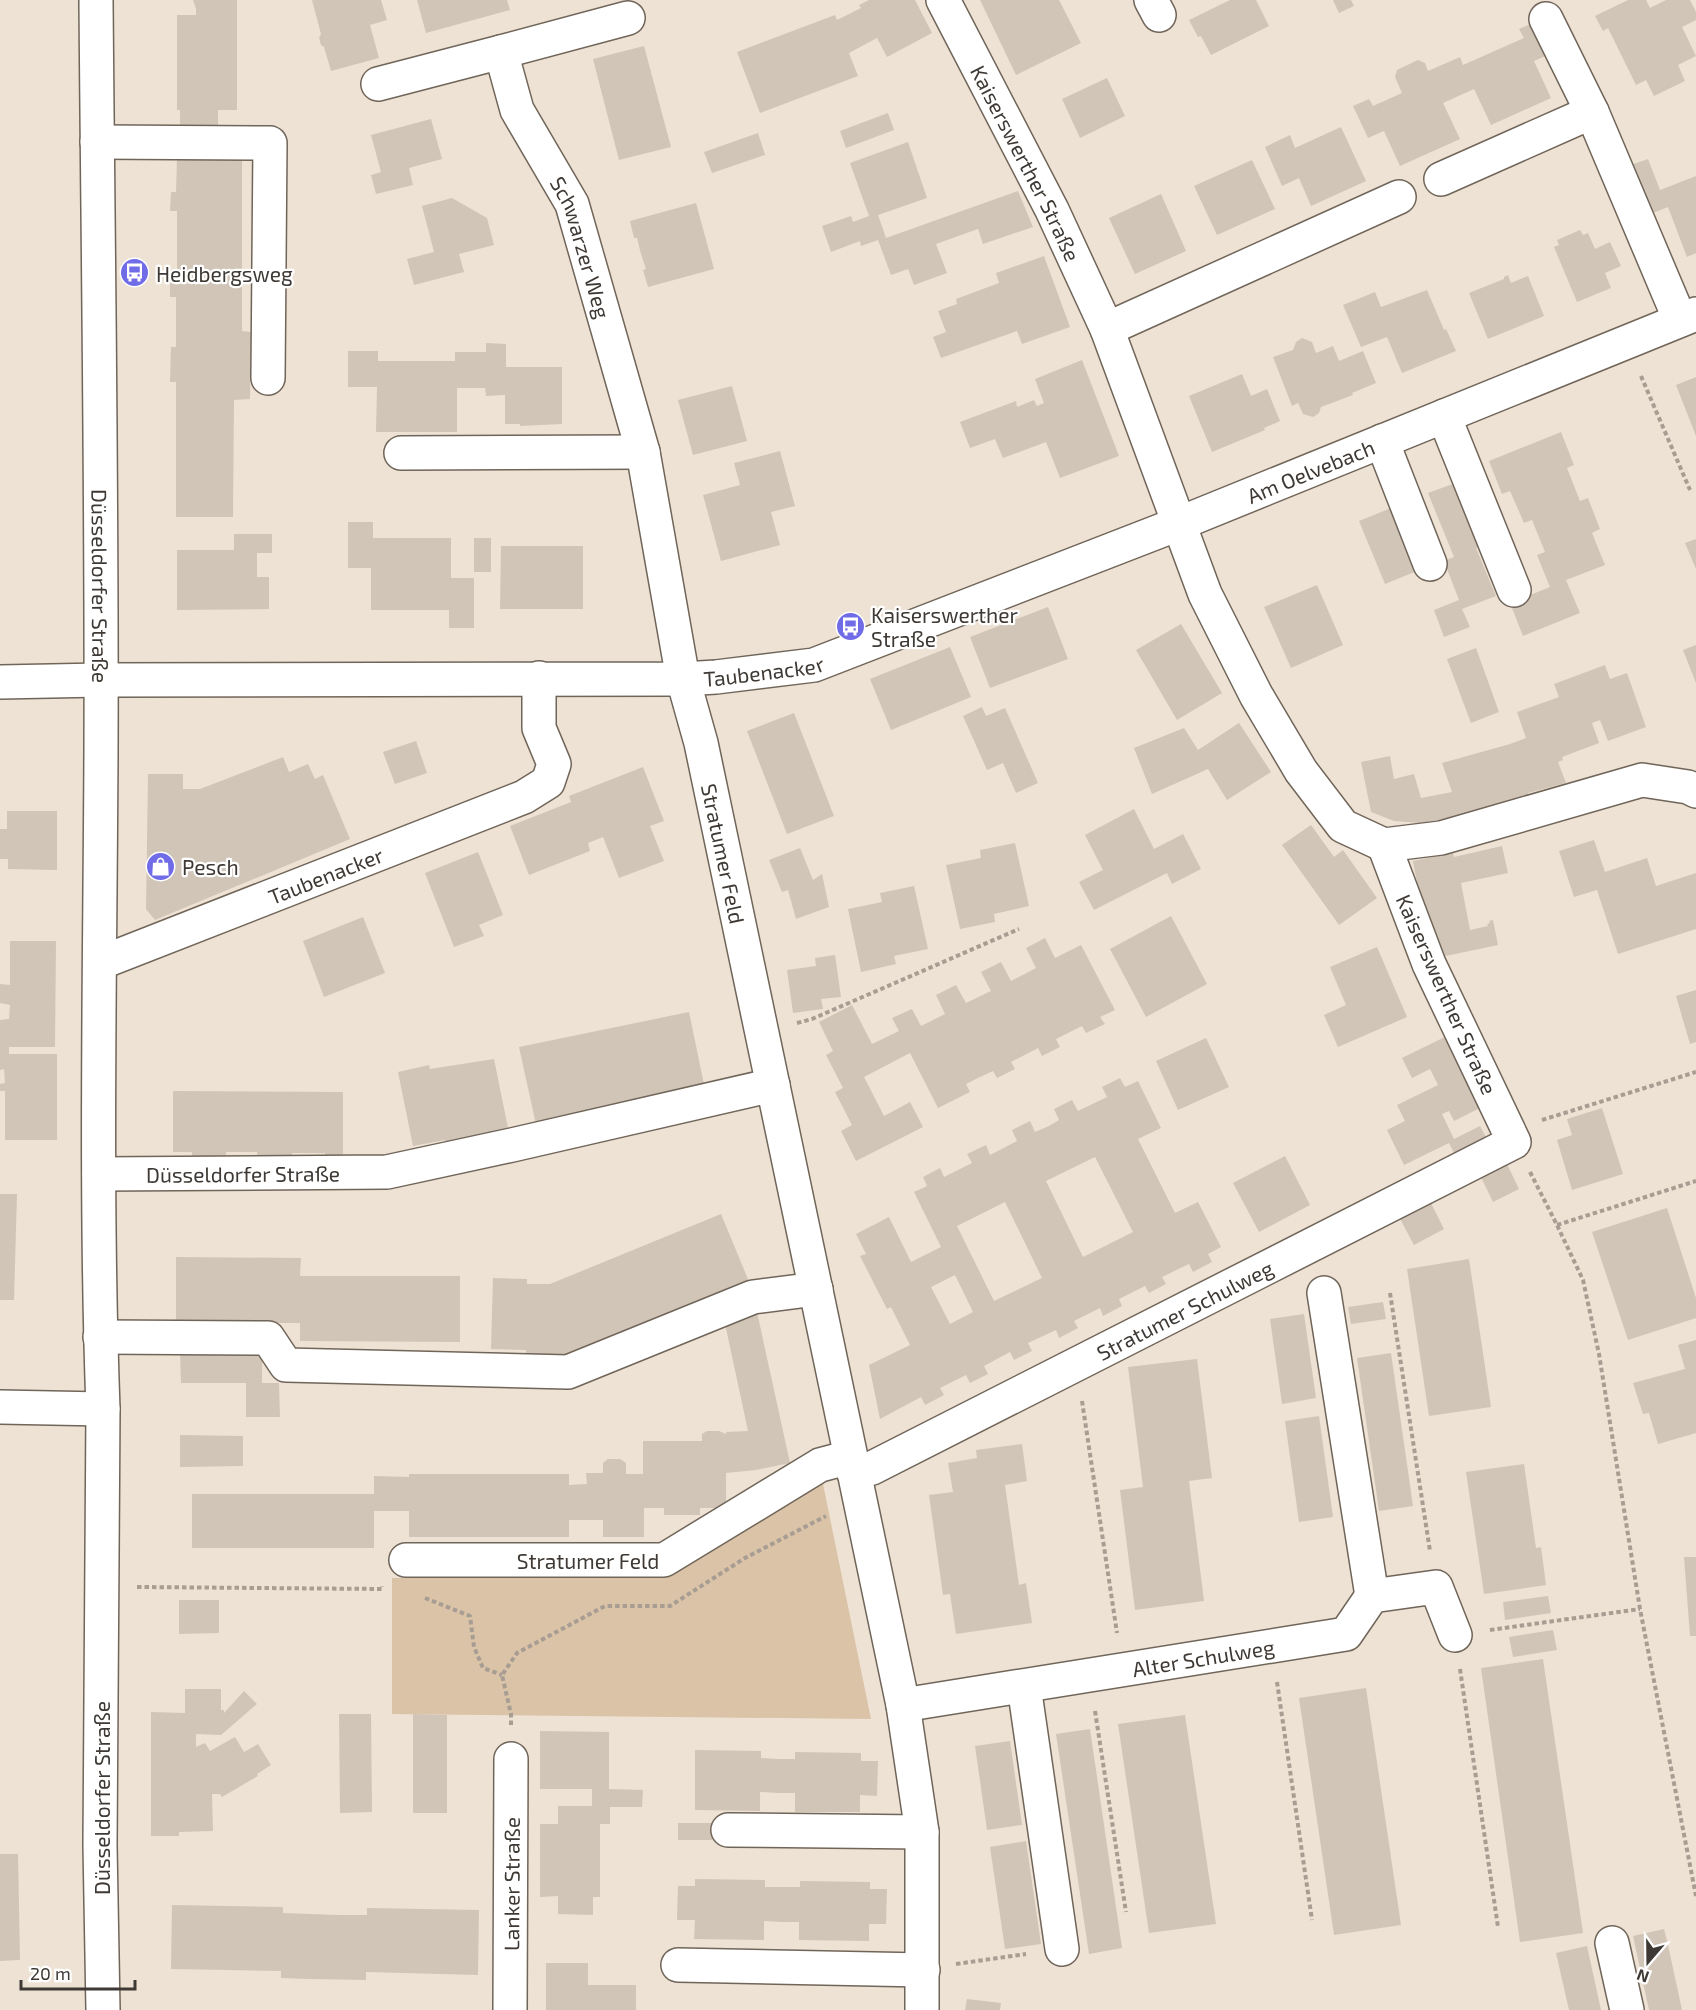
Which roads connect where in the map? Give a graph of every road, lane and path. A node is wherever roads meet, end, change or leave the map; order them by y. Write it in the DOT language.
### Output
graph roads {
  1 [pos="96,0"];
  2 [pos="943,0"];
  3 [pos="628,18"];
  4 [pos="1546,19"];
  5 [pos="501,52"];
  6 [pos="378,84"];
  7 [pos="1592,112"];
  8 [pos="97,141"];
  9 [pos="1441,179"];
  10 [pos="1399,197"];
  11 [pos="1688,317"];
  12 [pos="1107,329"];
  13 [pos="1627,342"];
  14 [pos="268,378"];
  15 [pos="1444,416"];
  16 [pos="1382,441"];
  17 [pos="643,452"];
  18 [pos="401,453"];
  19 [pos="1690,490"];
  20 [pos="1178,524"];
  21 [pos="1430,564"];
  22 [pos="1515,590"];
  23 [pos="539,678"];
  24 [pos="683,679"];
  25 [pos="101,680"];
  26 [pos="0,682"];
  27 [pos="1696,791"];
  28 [pos="1384,845"];
  29 [pos="1019,929"];
  30 [pos="100,963"];
  31 [pos="761,1030"];
  32 [pos="1696,1071"];
  33 [pos="773,1085"];
  34 [pos="1511,1137"];
  35 [pos="99,1174"];
  36 [pos="1696,1181"];
  37 [pos="1557,1224"];
  38 [pos="816,1289"];
  39 [pos="1324,1293"];
  40 [pos="1390,1293"];
  41 [pos="100,1337"];
  42 [pos="1081,1392"];
  43 [pos="0,1407"];
  44 [pos="103,1409"];
  45 [pos="854,1474"];
  46 [pos="406,1560"];
  47 [pos="101,1587"];
  48 [pos="1436,1587"];
  49 [pos="1372,1596"];
  50 [pos="1640,1609"];
  51 [pos="1455,1635"];
  52 [pos="1272,1646"];
  53 [pos="1122,1670"];
  54 [pos="502,1675"];
  55 [pos="1090,1675"];
  56 [pos="1024,1686"];
  57 [pos="903,1705"];
  58 [pos="511,1759"];
  59 [pos="728,1830"];
  60 [pos="922,1832"];
  61 [pos="1696,1896"];
  62 [pos="1126,1912"];
  63 [pos="1312,1920"];
  64 [pos="1498,1927"];
  65 [pos="1612,1943"];
  66 [pos="1062,1949"];
  67 [pos="678,1965"];
  68 [pos="923,1967"];
  69 [pos="103,2010"];
  70 [pos="510,2010"];
  71 [pos="922,2010"];
  72 [pos="1627,2010"];
  1 -- 8 [label="street, Düsseldorfer Straße"];
  2 -- 12 [label="street, Kaiserswerther Straße"];
  3 -- 5 [label="street"];
  4 -- 7 [label="street, Am Oelvebach"];
  5 -- 6 [label="street"];
  5 -- 17 [label="street, Schwarzer Weg"];
  7 -- 9 [label="street"];
  7 -- 11 [label="street, Am Oelvebach"];
  8 -- 14 [label="street"];
  8 -- 25 [label="street, Düsseldorfer Straße"];
  10 -- 12 [label="street"];
  11 -- 13 [label="street, Am Oelvebach"];
  12 -- 20 [label="street, Kaiserswerther Straße"];
  13 -- 15 [label="street, Am Oelvebach"];
  13 -- 19 [label="path"];
  15 -- 16 [label="street, Am Oelvebach"];
  15 -- 22 [label="street"];
  16 -- 20 [label="street, Am Oelvebach"];
  16 -- 21 [label="street"];
  17 -- 18 [label="street"];
  17 -- 24 [label="street, Schwarzer Weg"];
  20 -- 24 [label="street, Taubenacker"];
  20 -- 28 [label="street, Kaiserswerther Straße"];
  23 -- 24 [label="street, Taubenacker"];
  23 -- 25 [label="street, Taubenacker"];
  23 -- 30 [label="street, Taubenacker"];
  24 -- 31 [label="street, Stratumer Feld"];
  25 -- 26 [label="street, Taubenacker"];
  25 -- 30 [label="street, Düsseldorfer Straße"];
  27 -- 28 [label="street"];
  28 -- 34 [label="street, Kaiserswerther Straße"];
  29 -- 31 [label="path"];
  30 -- 35 [label="street, Düsseldorfer Straße"];
  31 -- 33 [label="street, Stratumer Feld"];
  32 -- 34 [label="path"];
  33 -- 35 [label="street, Düsseldorfer Straße"];
  33 -- 38 [label="street, Stratumer Feld"];
  34 -- 37 [label="path"];
  34 -- 45 [label="street, Stratumer Schulweg"];
  35 -- 41 [label="street, Düsseldorfer Straße"];
  36 -- 37 [label="path"];
  37 -- 50 [label="path"];
  38 -- 41 [label="street"];
  38 -- 45 [label="street, Stratumer Feld"];
  39 -- 49 [label="street"];
  40 -- 48 [label="path"];
  41 -- 44 [label="street, Düsseldorfer Straße"];
  42 -- 53 [label="path"];
  43 -- 44 [label="street"];
  44 -- 47 [label="street, Düsseldorfer Straße"];
  45 -- 46 [label="street, Stratumer Feld"];
  45 -- 54 [label="path"];
  45 -- 57 [label="street, Stratumer Feld"];
  46 -- 47 [label="path"];
  46 -- 54 [label="path"];
  47 -- 69 [label="street, Düsseldorfer Straße"];
  48 -- 49 [label="street"];
  48 -- 51 [label="street"];
  49 -- 52 [label="street, Alter Schulweg"];
  50 -- 51 [label="path"];
  50 -- 61 [label="path"];
  51 -- 64 [label="path"];
  52 -- 53 [label="street, Alter Schulweg"];
  52 -- 63 [label="path"];
  53 -- 55 [label="street, Alter Schulweg"];
  54 -- 58 [label="path"];
  55 -- 56 [label="street, Alter Schulweg"];
  55 -- 62 [label="path"];
  56 -- 57 [label="street, Alter Schulweg"];
  56 -- 66 [label="street"];
  57 -- 60 [label="street, Stratumer Feld"];
  58 -- 70 [label="street, Lanker Straße"];
  59 -- 60 [label="street"];
  60 -- 68 [label="street, Stratumer Feld"];
  65 -- 72 [label="street"];
  66 -- 68 [label="path"];
  67 -- 68 [label="street"];
  68 -- 71 [label="street, Stratumer Feld"];
}
